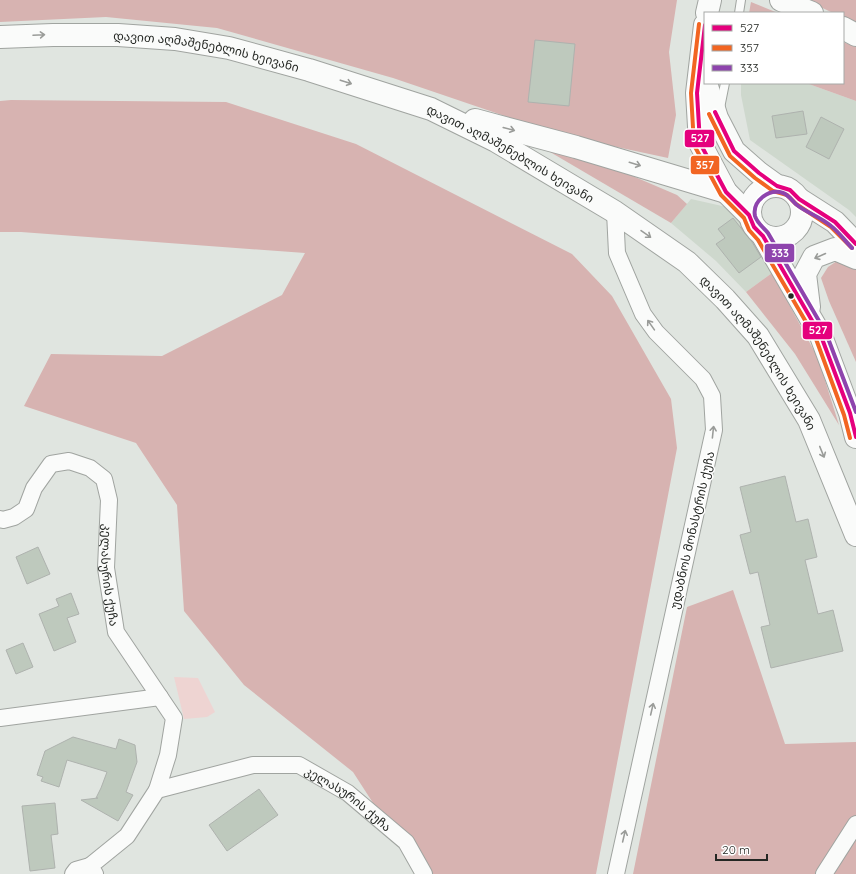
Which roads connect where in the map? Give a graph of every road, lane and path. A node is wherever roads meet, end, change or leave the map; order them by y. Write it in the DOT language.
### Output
graph roads {
  1 [pos="710,0"];
  2 [pos="741,0"];
  3 [pos="781,0"];
  4 [pos="707,12"];
  5 [pos="739,12"];
  6 [pos="810,12"];
  7 [pos="844,29"];
  8 [pos="856,35"];
  9 [pos="0,37"];
  10 [pos="704,76"];
  11 [pos="706,84"];
  12 [pos="725,84"];
  13 [pos="431,109"];
  14 [pos="717,118"];
  15 [pos="777,186"];
  16 [pos="726,192"];
  17 [pos="799,199"];
  18 [pos="615,212"];
  19 [pos="749,215"];
  20 [pos="763,236"];
  21 [pos="856,244"];
  22 [pos="856,258"];
  23 [pos="810,316"];
  24 [pos="856,437"];
  25 [pos="0,519"];
  26 [pos="856,535"];
  27 [pos="160,697"];
  28 [pos="0,718"];
  29 [pos="157,790"];
  30 [pos="856,824"];
  31 [pos="92,870"];
  32 [pos="73,874"];
  33 [pos="424,874"];
  34 [pos="616,874"];
  35 [pos="824,874"];
  1 -- 4 [label="main road"];
  2 -- 5 [label="lane"];
  3 -- 6 [label="main road"];
  7 -- 8 [label="main road"];
  9 -- 13 [label="main road, დავით აღმაშენებლის ხეივანი, one-way"];
  10 -- 16 [label="main road"];
  11 -- 14 [label="main road"];
  12 -- 14 [label="lane"];
  13 -- 16 [label="main road, one-way"];
  13 -- 18 [label="main road, დავით აღმაშენებლის ხეივანი"];
  14 -- 15 [label="main road"];
  15 -- 17 [label="main road"];
  15 -- 19 [label="main road"];
  16 -- 19 [label="main road"];
  17 -- 20 [label="main road"];
  17 -- 21 [label="main road"];
  18 -- 26 [label="main road, დავით აღმაშენებლის ხეივანი, one-way"];
  34 -- 18 [label="street, უდაბნოს მონასტრის ქუჩა, one-way"];
  19 -- 20 [label="main road"];
  20 -- 23 [label="main road"];
  22 -- 23 [label="main road, one-way"];
  23 -- 24 [label="main road"];
  25 -- 27 [label="street, კელასურის ქუჩა"];
  27 -- 28 [label="street"];
  27 -- 29 [label="street, კელასურის ქუჩა"];
  29 -- 31 [label="street, კელასურის ქუჩა"];
  29 -- 33 [label="street, კელასურის ქუჩა"];
  30 -- 35 [label="street"];
  31 -- 32 [label="street, კელასურის ქუჩა"];
}
